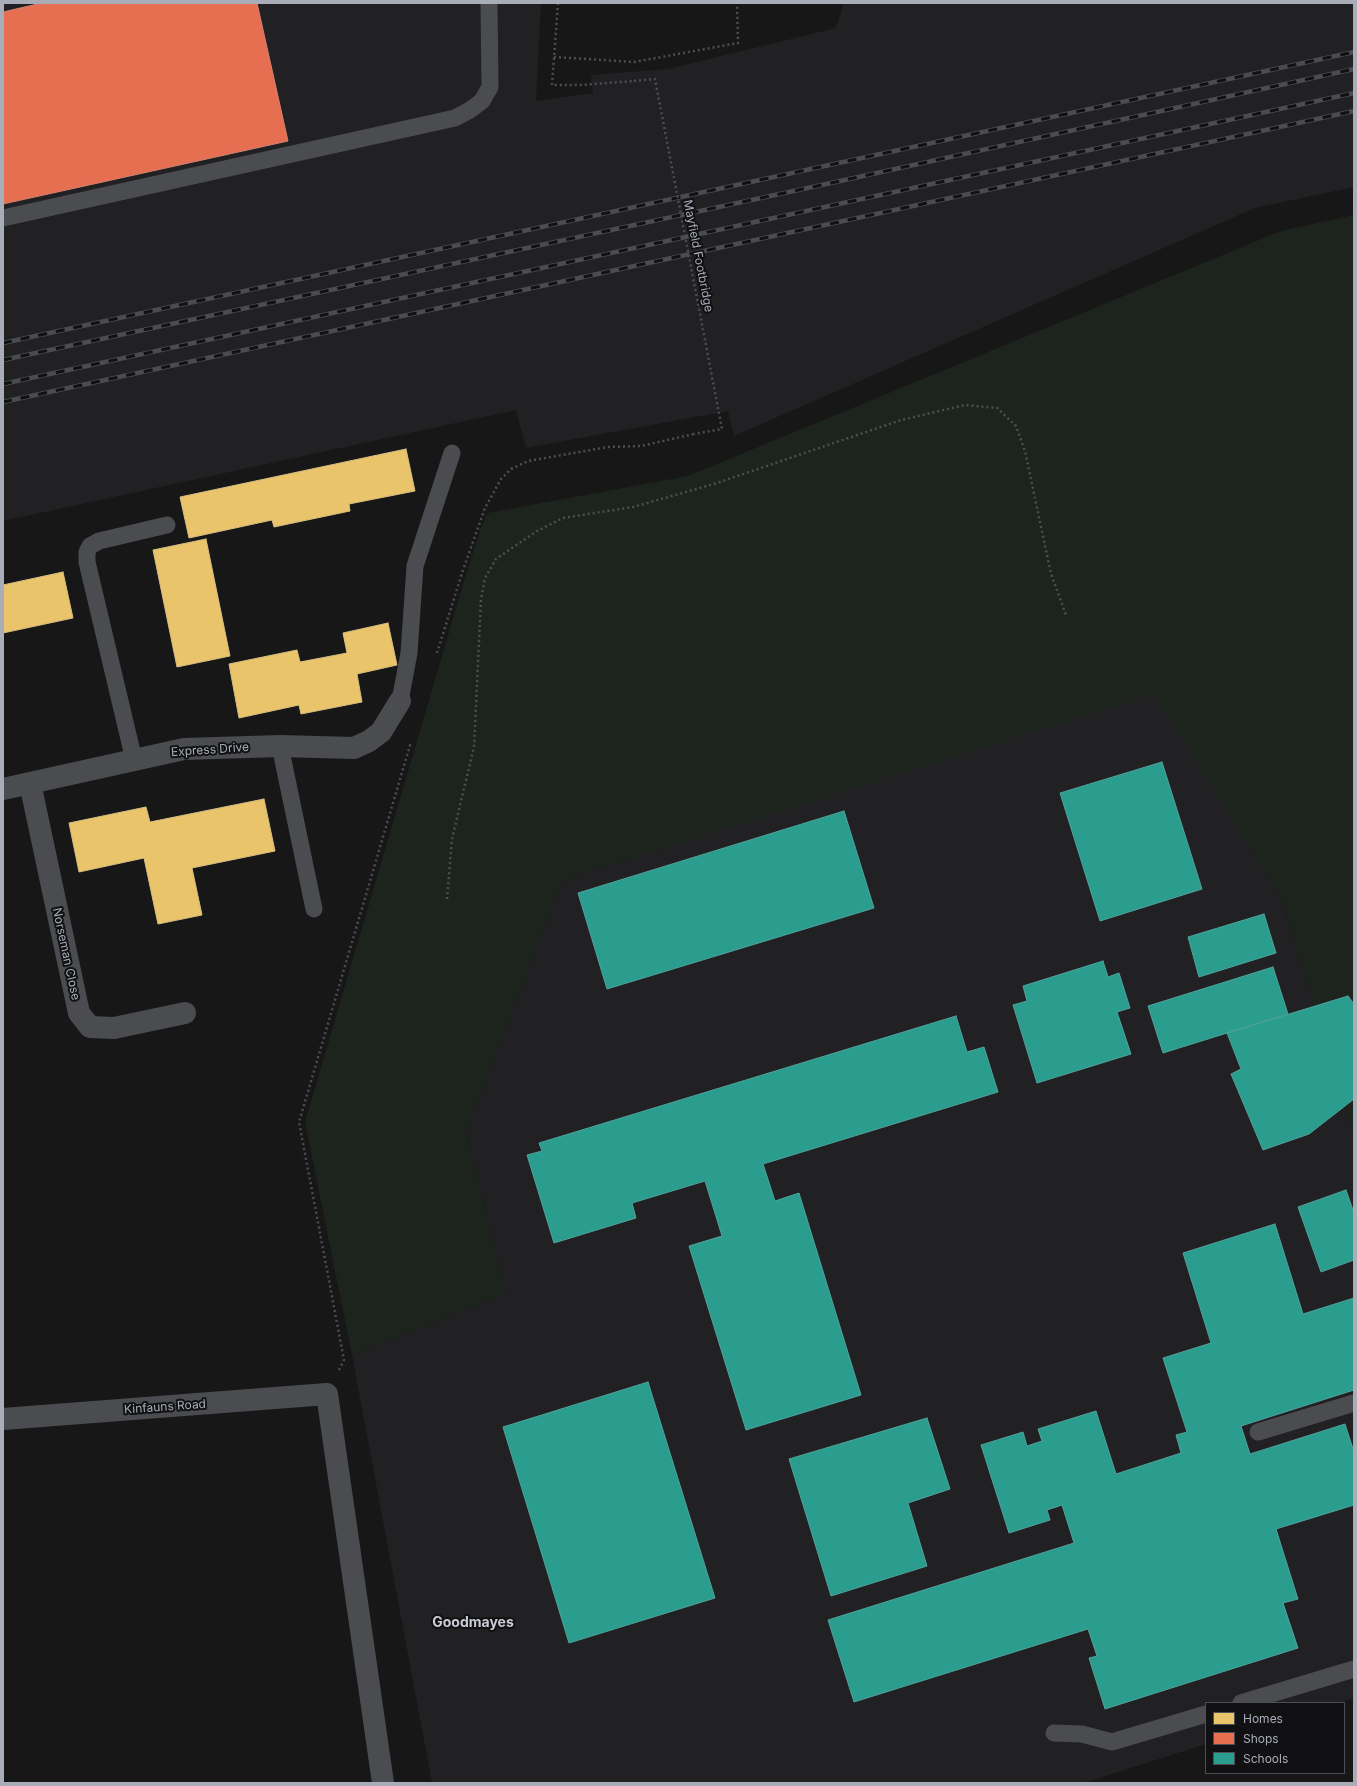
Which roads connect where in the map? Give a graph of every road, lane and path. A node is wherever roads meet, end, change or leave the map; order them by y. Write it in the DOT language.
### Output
graph roads {
  1 [pos="489,3"];
  2 [pos="558,3"];
  3 [pos="737,3"];
  4 [pos="554,57"];
  5 [pos="3,218"];
  6 [pos="452,453"];
  7 [pos="167,525"];
  8 [pos="1066,615"];
  9 [pos="435,661"];
  10 [pos="400,701"];
  11 [pos="412,735"];
  12 [pos="280,746"];
  13 [pos="134,760"];
  14 [pos="30,783"];
  15 [pos="3,788"];
  16 [pos="447,899"];
  17 [pos="314,909"];
  18 [pos="185,1013"];
  19 [pos="327,1394"];
  20 [pos="1354,1403"];
  21 [pos="3,1419"];
  22 [pos="1258,1432"];
  23 [pos="1354,1668"];
  24 [pos="1244,1702"];
  25 [pos="1205,1714"];
  26 [pos="1054,1733"];
  27 [pos="383,1783"];
  1 -- 5 [label="lane"];
  2 -- 4 [label="path"];
  3 -- 4 [label="path"];
  4 -- 9 [label="path, Mayfield Footbridge, bridge"];
  6 -- 10 [label="lane"];
  7 -- 13 [label="lane"];
  8 -- 16 [label="path"];
  10 -- 12 [label="street, Express Drive"];
  11 -- 19 [label="path"];
  12 -- 13 [label="street, Express Drive"];
  12 -- 17 [label="lane"];
  13 -- 14 [label="street, Express Drive"];
  14 -- 15 [label="street, Express Drive"];
  14 -- 18 [label="street, Norseman Close"];
  19 -- 21 [label="street, Kinfauns Road"];
  19 -- 27 [label="street"];
  20 -- 22 [label="lane"];
  23 -- 24 [label="lane"];
  25 -- 26 [label="lane"];
}
